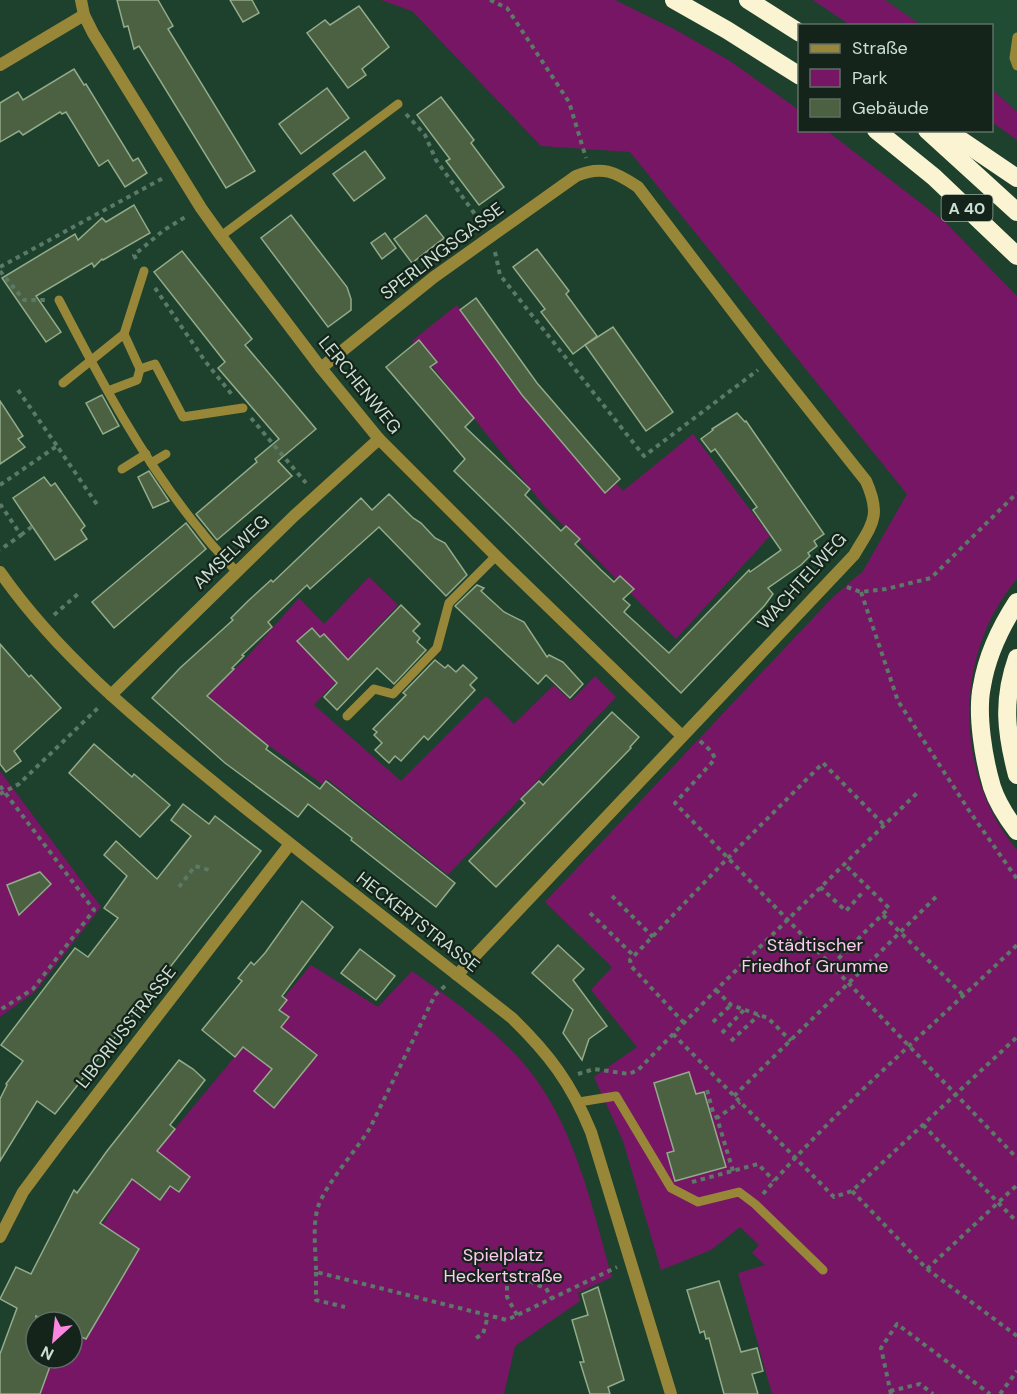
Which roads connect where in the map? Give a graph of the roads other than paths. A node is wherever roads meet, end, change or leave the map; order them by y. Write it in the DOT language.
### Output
graph roads {
  1 [pos="81,0"];
  2 [pos="674,0"];
  3 [pos="748,0"];
  4 [pos="84,15"];
  5 [pos="798,32"];
  6 [pos="1017,38"];
  7 [pos="0,65"];
  8 [pos="1017,66"];
  9 [pos="798,75"];
  10 [pos="398,104"];
  11 [pos="878,132"];
  12 [pos="929,132"];
  13 [pos="949,132"];
  14 [pos="590,170"];
  15 [pos="1017,178"];
  16 [pos="1017,212"];
  17 [pos="221,236"];
  18 [pos="1017,256"];
  19 [pos="144,271"];
  20 [pos="59,300"];
  21 [pos="124,334"];
  22 [pos="91,362"];
  23 [pos="321,368"];
  24 [pos="140,369"];
  25 [pos="63,383"];
  26 [pos="108,391"];
  27 [pos="243,408"];
  28 [pos="379,439"];
  29 [pos="146,454"];
  30 [pos="166,454"];
  31 [pos="152,463"];
  32 [pos="122,469"];
  33 [pos="496,556"];
  34 [pos="0,572"];
  35 [pos="237,572"];
  36 [pos="1017,602"];
  37 [pos="1017,658"];
  38 [pos="111,695"];
  39 [pos="347,716"];
  40 [pos="685,733"];
  41 [pos="1017,775"];
  42 [pos="1017,831"];
  43 [pos="290,844"];
  44 [pos="457,975"];
  45 [pos="579,1102"];
  46 [pos="0,1238"];
  47 [pos="823,1270"];
  48 [pos="671,1394"];
  1 -- 4 [label="street, LERCHENWEG"];
  2 -- 9 [label="highway"];
  3 -- 5 [label="highway"];
  4 -- 7 [label="street"];
  4 -- 17 [label="street, LERCHENWEG"];
  6 -- 8 [label="lane"];
  10 -- 17 [label="lane"];
  11 -- 18 [label="highway, A 40"];
  12 -- 16 [label="highway, A 40"];
  13 -- 15 [label="highway"];
  14 -- 23 [label="street, SPERLINGSGASSE"];
  14 -- 40 [label="street, WACHTELWEG"];
  17 -- 23 [label="street, LERCHENWEG"];
  19 -- 21 [label="lane"];
  20 -- 22 [label="lane"];
  21 -- 22 [label="lane"];
  21 -- 24 [label="lane"];
  22 -- 25 [label="lane"];
  22 -- 26 [label="lane"];
  23 -- 28 [label="street, LERCHENWEG"];
  24 -- 26 [label="lane"];
  24 -- 27 [label="lane"];
  26 -- 29 [label="lane"];
  28 -- 33 [label="street, LERCHENWEG"];
  28 -- 35 [label="street, AMSELWEG"];
  29 -- 31 [label="lane"];
  29 -- 32 [label="lane"];
  30 -- 31 [label="lane"];
  31 -- 35 [label="lane"];
  33 -- 39 [label="lane"];
  33 -- 40 [label="street, LERCHENWEG"];
  34 -- 38 [label="street, HECKERTSTRASSE"];
  35 -- 38 [label="street, AMSELWEG"];
  36 -- 42 [label="highway"];
  37 -- 41 [label="highway"];
  38 -- 43 [label="street, HECKERTSTRASSE"];
  40 -- 44 [label="street, WACHTELWEG"];
  43 -- 44 [label="street, HECKERTSTRASSE"];
  43 -- 46 [label="street, LIBORIUSSTRASSE"];
  44 -- 45 [label="street, HECKERTSTRASSE"];
  45 -- 47 [label="lane"];
  45 -- 48 [label="street, HECKERTSTRASSE"];
}
